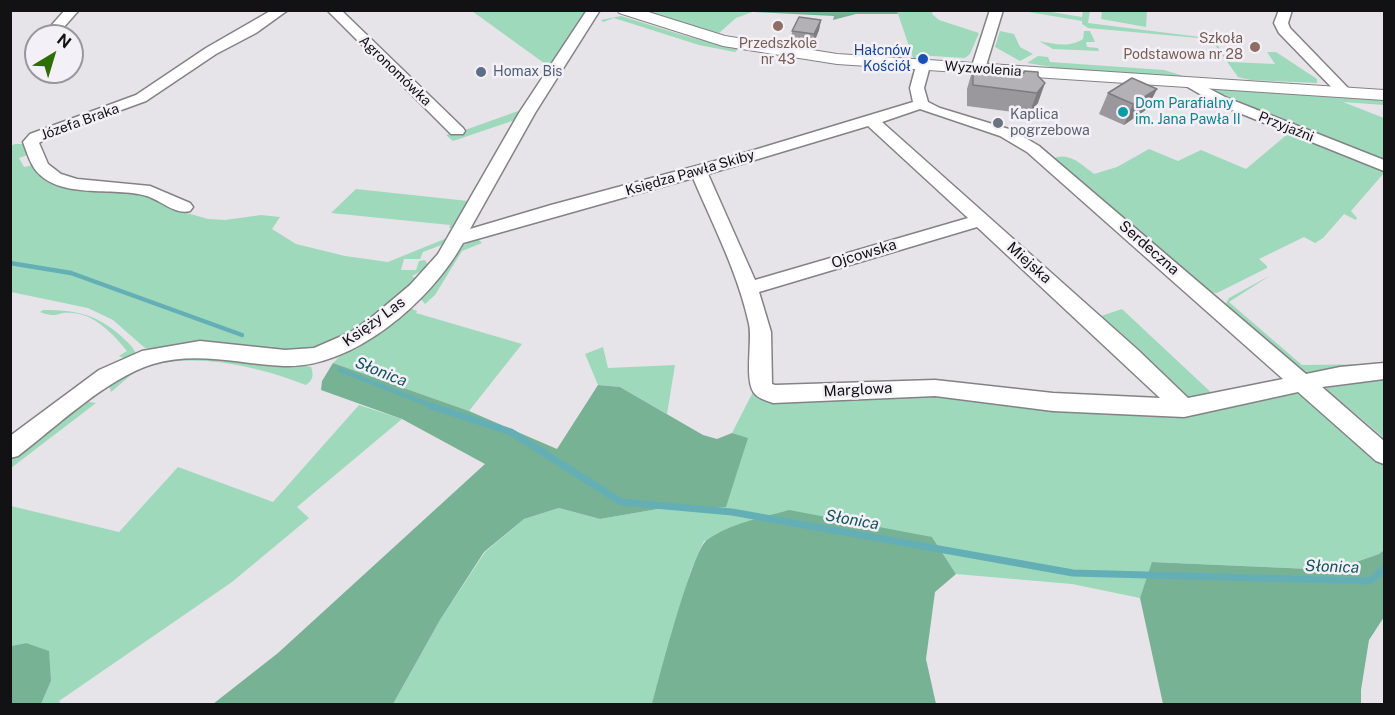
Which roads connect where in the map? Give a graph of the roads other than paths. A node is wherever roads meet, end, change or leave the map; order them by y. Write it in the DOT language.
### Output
graph roads {
  1 [pos="73,10"];
  2 [pos="282,10"];
  3 [pos="333,10"];
  4 [pos="997,10"];
  5 [pos="1286,10"];
  6 [pos="616,11"];
  7 [pos="589,17"];
  8 [pos="61,24"];
  9 [pos="923,66"];
  10 [pos="978,69"];
  11 [pos="1191,82"];
  12 [pos="1344,92"];
  13 [pos="1384,94"];
  14 [pos="921,104"];
  15 [pos="871,120"];
  16 [pos="457,130"];
  17 [pos="1384,166"];
  18 [pos="699,172"];
  19 [pos="183,207"];
  20 [pos="980,220"];
  21 [pos="457,238"];
  22 [pos="748,289"];
  23 [pos="1384,371"];
  24 [pos="1306,384"];
  25 [pos="1184,408"];
  26 [pos="10,449"];
  27 [pos="1384,454"];
  1 -- 8 [label="street"];
  2 -- 19 [label="street, Józefa Braka"];
  3 -- 16 [label="street, Agronomówka"];
  4 -- 10 [label="street"];
  5 -- 12 [label="street"];
  6 -- 7 [label="street, Księży Las"];
  6 -- 9 [label="street, Wyzwolenia"];
  7 -- 21 [label="street, Księży Las"];
  9 -- 10 [label="street, Wyzwolenia"];
  9 -- 14 [label="street"];
  10 -- 11 [label="street, Wyzwolenia"];
  11 -- 12 [label="street, Wyzwolenia"];
  11 -- 17 [label="street, Przyjaźni"];
  12 -- 13 [label="street, Wyzwolenia"];
  14 -- 15 [label="street, Księdza Pawła Skiby"];
  14 -- 24 [label="street, Serdeczna"];
  15 -- 18 [label="street, Księdza Pawła Skiby"];
  15 -- 20 [label="street, Miejska"];
  18 -- 21 [label="street, Księdza Pawła Skiby"];
  18 -- 22 [label="street, Marglowa"];
  20 -- 22 [label="street, Ojcowska"];
  20 -- 25 [label="street, Miejska"];
  21 -- 26 [label="street, Księży Las"];
  22 -- 25 [label="street, Marglowa"];
  23 -- 24 [label="street"];
  24 -- 25 [label="street"];
  24 -- 27 [label="street, Serdeczna"];
}
